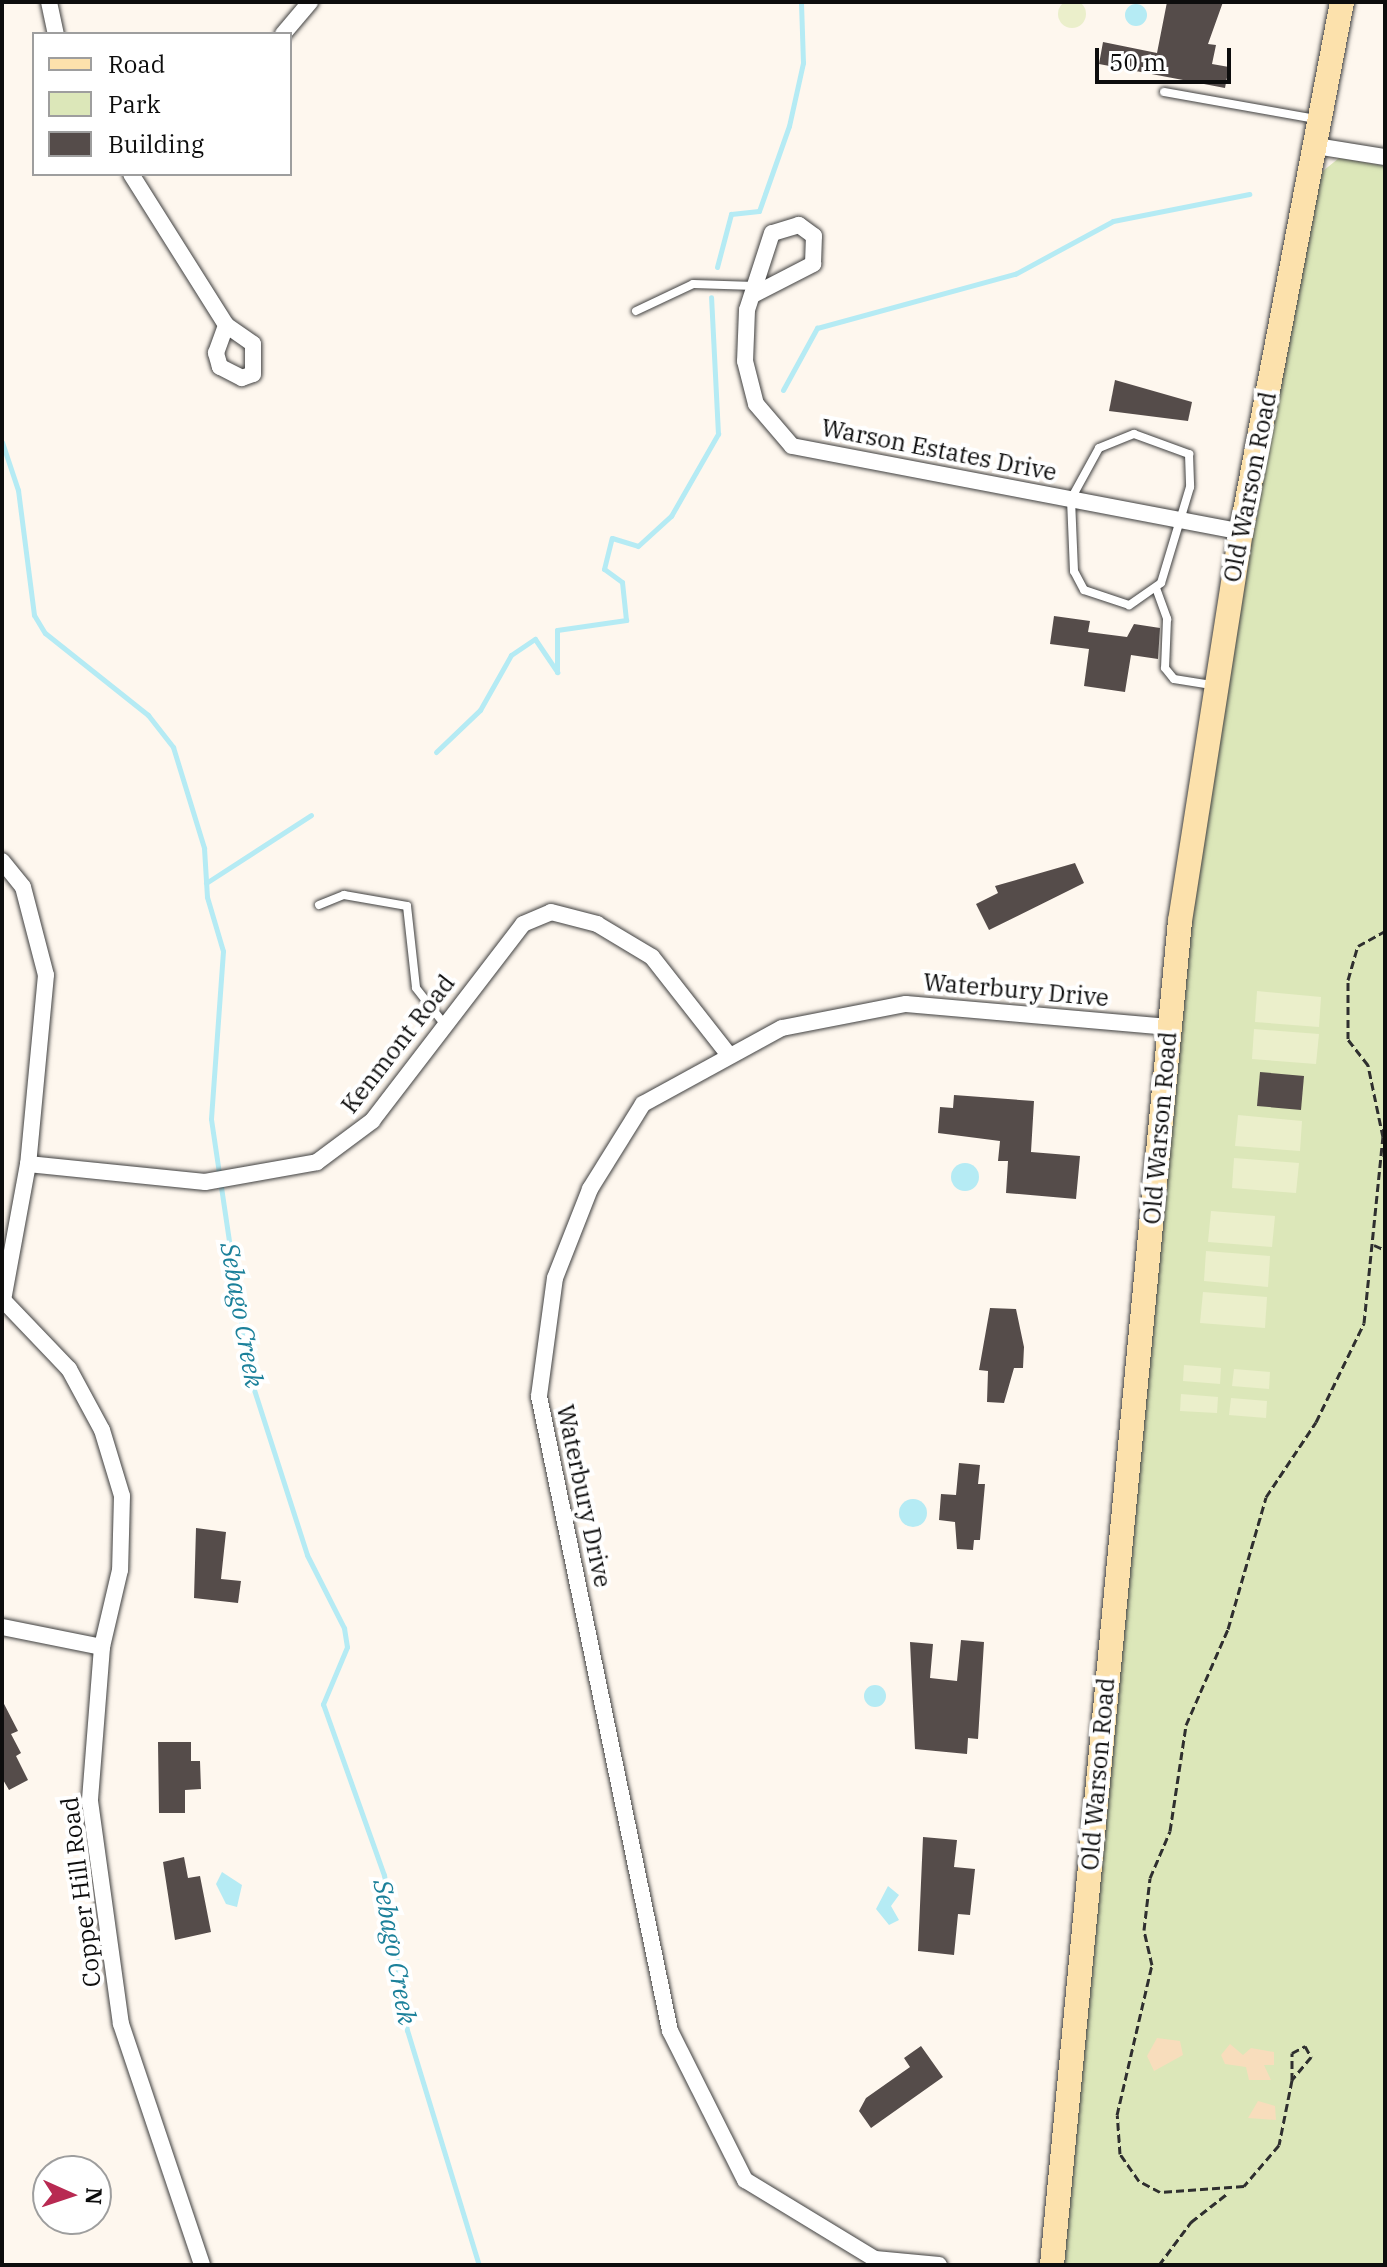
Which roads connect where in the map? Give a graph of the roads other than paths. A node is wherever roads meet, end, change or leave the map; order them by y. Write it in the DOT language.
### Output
graph roads {
  1 [pos="49,2"];
  2 [pos="310,2"];
  3 [pos="1342,2"];
  4 [pos="56,32"];
  5 [pos="285,32"];
  6 [pos="1164,92"];
  7 [pos="1320,120"];
  8 [pos="1316,146"];
  9 [pos="1385,157"];
  10 [pos="132,176"];
  11 [pos="754,290"];
  12 [pos="636,311"];
  13 [pos="226,325"];
  14 [pos="1071,499"];
  15 [pos="1184,520"];
  16 [pos="1241,532"];
  17 [pos="1156,588"];
  18 [pos="1215,686"];
  19 [pos="2,861"];
  20 [pos="319,905"];
  21 [pos="445,1025"];
  22 [pos="1169,1027"];
  23 [pos="728,1054"];
  24 [pos="28,1164"];
  25 [pos="3,1300"];
  26 [pos="2,1627"];
  27 [pos="102,1647"];
  28 [pos="202,2265"];
  29 [pos="939,2265"];
  30 [pos="1052,2265"];
  1 -- 4 [label="street"];
  2 -- 5 [label="street"];
  3 -- 7 [label="street, Old Warson Road"];
  6 -- 7 [label="lane"];
  7 -- 8 [label="street, Old Warson Road"];
  8 -- 9 [label="street"];
  8 -- 16 [label="street, Old Warson Road"];
  10 -- 13 [label="street"];
  11 -- 12 [label="lane"];
  11 -- 14 [label="street, Warson Estates Drive"];
  14 -- 15 [label="street, Warson Estates Drive"];
  14 -- 15 [label="lane"];
  14 -- 17 [label="lane"];
  15 -- 16 [label="street, Warson Estates Drive"];
  15 -- 17 [label="lane"];
  16 -- 18 [label="street, Old Warson Road"];
  17 -- 18 [label="lane"];
  18 -- 22 [label="street, Old Warson Road"];
  19 -- 24 [label="street"];
  20 -- 21 [label="lane"];
  21 -- 23 [label="street, Kenmont Road"];
  21 -- 24 [label="street, Kenmont Road"];
  22 -- 23 [label="street, Waterbury Drive"];
  22 -- 30 [label="street, Old Warson Road"];
  23 -- 29 [label="street, Waterbury Drive"];
  24 -- 25 [label="street"];
  25 -- 27 [label="street, Copper Hill Road"];
  26 -- 27 [label="street"];
  27 -- 28 [label="street, Copper Hill Road"];
}
